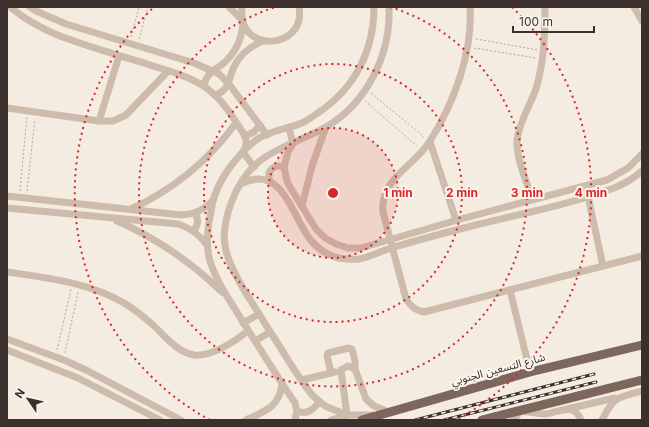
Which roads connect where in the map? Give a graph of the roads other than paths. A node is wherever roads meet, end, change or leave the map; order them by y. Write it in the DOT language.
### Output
graph roads {
  1 [pos="10,7"];
  2 [pos="30,7"];
  3 [pos="230,7"];
  4 [pos="242,7"];
  5 [pos="299,7"];
  6 [pos="374,7"];
  7 [pos="390,7"];
  8 [pos="470,7"];
  9 [pos="545,7"];
  10 [pos="634,7"];
  11 [pos="642,21"];
  12 [pos="243,22"];
  13 [pos="263,41"];
  14 [pos="119,56"];
  15 [pos="168,71"];
  16 [pos="212,71"];
  17 [pos="229,84"];
  18 [pos="204,86"];
  19 [pos="215,95"];
  20 [pos="7,108"];
  21 [pos="99,121"];
  22 [pos="236,122"];
  23 [pos="260,125"];
  24 [pos="326,127"];
  25 [pos="289,128"];
  26 [pos="267,134"];
  27 [pos="245,136"];
  28 [pos="430,142"];
  29 [pos="293,144"];
  30 [pos="243,152"];
  31 [pos="642,154"];
  32 [pos="254,167"];
  33 [pos="284,167"];
  34 [pos="642,171"];
  35 [pos="268,180"];
  36 [pos="239,185"];
  37 [pos="586,186"];
  38 [pos="7,196"];
  39 [pos="588,196"];
  40 [pos="23,198"];
  41 [pos="532,199"];
  42 [pos="213,200"];
  43 [pos="302,206"];
  44 [pos="7,208"];
  45 [pos="131,209"];
  46 [pos="21,210"];
  47 [pos="195,213"];
  48 [pos="109,218"];
  49 [pos="456,220"];
  50 [pos="463,228"];
  51 [pos="454,230"];
  52 [pos="194,231"];
  53 [pos="390,239"];
  54 [pos="207,245"];
  55 [pos="392,248"];
  56 [pos="642,256"];
  57 [pos="603,266"];
  58 [pos="7,272"];
  59 [pos="510,290"];
  60 [pos="226,296"];
  61 [pos="258,314"];
  62 [pos="243,323"];
  63 [pos="248,331"];
  64 [pos="270,332"];
  65 [pos="7,339"];
  66 [pos="255,341"];
  67 [pos="642,345"];
  68 [pos="7,350"];
  69 [pos="355,369"];
  70 [pos="341,370"];
  71 [pos="331,372"];
  72 [pos="530,372"];
  73 [pos="302,380"];
  74 [pos="642,380"];
  75 [pos="282,384"];
  76 [pos="642,391"];
  77 [pos="617,398"];
  78 [pos="319,402"];
  79 [pos="567,409"];
  80 [pos="297,411"];
  81 [pos="521,411"];
  82 [pos="389,412"];
  83 [pos="347,415"];
  84 [pos="377,415"];
  85 [pos="160,420"];
  86 [pos="181,420"];
  87 [pos="246,420"];
  88 [pos="295,420"];
  89 [pos="331,420"];
  90 [pos="362,420"];
  91 [pos="482,420"];
  92 [pos="513,420"];
  93 [pos="581,420"];
  94 [pos="602,420"];
  1 -- 14 [label="street"];
  2 -- 16 [label="street"];
  3 -- 12 [label="street"];
  4 -- 12 [label="street"];
  5 -- 13 [label="street"];
  6 -- 25 [label="street"];
  7 -- 24 [label="street"];
  8 -- 28 [label="street"];
  9 -- 41 [label="street"];
  10 -- 11 [label="street"];
  12 -- 13 [label="street"];
  12 -- 16 [label="street"];
  13 -- 17 [label="street"];
  14 -- 15 [label="street"];
  14 -- 21 [label="street"];
  15 -- 18 [label="street"];
  15 -- 21 [label="street"];
  16 -- 17 [label="street"];
  16 -- 18 [label="street"];
  17 -- 19 [label="street"];
  17 -- 23 [label="street"];
  18 -- 19 [label="street"];
  19 -- 22 [label="street"];
  20 -- 21 [label="street"];
  22 -- 27 [label="street"];
  22 -- 45 [label="street"];
  23 -- 26 [label="street"];
  23 -- 27 [label="street"];
  24 -- 29 [label="street"];
  24 -- 43 [label="street"];
  25 -- 26 [label="street"];
  25 -- 29 [label="street"];
  26 -- 30 [label="street"];
  27 -- 30 [label="street"];
  28 -- 49 [label="street"];
  28 -- 53 [label="street"];
  29 -- 32 [label="street"];
  29 -- 33 [label="street"];
  30 -- 32 [label="street"];
  30 -- 42 [label="street"];
  31 -- 37 [label="street"];
  32 -- 36 [label="street"];
  33 -- 35 [label="street"];
  33 -- 43 [label="street"];
  34 -- 39 [label="street"];
  35 -- 36 [label="street"];
  35 -- 55 [label="street"];
  36 -- 61 [label="street"];
  37 -- 39 [label="street"];
  37 -- 41 [label="street"];
  38 -- 40 [label="street"];
  39 -- 50 [label="street"];
  39 -- 57 [label="street"];
  40 -- 45 [label="street"];
  40 -- 46 [label="street"];
  41 -- 49 [label="street"];
  42 -- 47 [label="street"];
  42 -- 54 [label="street"];
  43 -- 53 [label="street"];
  44 -- 46 [label="street"];
  45 -- 47 [label="street"];
  46 -- 48 [label="street"];
  47 -- 52 [label="street"];
  48 -- 52 [label="street"];
  48 -- 60 [label="street"];
  49 -- 50 [label="street"];
  49 -- 51 [label="street"];
  49 -- 53 [label="street"];
  50 -- 51 [label="street"];
  51 -- 55 [label="street"];
  52 -- 54 [label="street"];
  53 -- 55 [label="street"];
  54 -- 60 [label="street"];
  55 -- 59 [label="street"];
  56 -- 57 [label="street"];
  57 -- 59 [label="street"];
  58 -- 63 [label="street"];
  59 -- 72 [label="street"];
  60 -- 62 [label="street"];
  61 -- 62 [label="street"];
  61 -- 64 [label="street"];
  62 -- 63 [label="street"];
  63 -- 66 [label="street"];
  64 -- 66 [label="street"];
  64 -- 73 [label="street"];
  65 -- 86 [label="street"];
  66 -- 75 [label="street"];
  67 -- 72 [label="main road, شارع التسعين الجنوبي"];
  68 -- 85 [label="street"];
  69 -- 70 [label="street"];
  69 -- 71 [label="street"];
  69 -- 82 [label="street"];
  70 -- 71 [label="street"];
  70 -- 83 [label="street"];
  71 -- 73 [label="street"];
  72 -- 82 [label="main road, شارع التسعين الجنوبي"];
  73 -- 78 [label="street"];
  74 -- 81 [label="main road"];
  75 -- 80 [label="street"];
  75 -- 87 [label="street"];
  76 -- 77 [label="street"];
  77 -- 79 [label="street"];
  77 -- 94 [label="street"];
  78 -- 80 [label="street"];
  78 -- 83 [label="street"];
  79 -- 81 [label="street"];
  79 -- 93 [label="street"];
  80 -- 88 [label="street"];
  81 -- 91 [label="main road"];
  81 -- 92 [label="street"];
  82 -- 84 [label="main road, شارع التسعين الجنوبي"];
  83 -- 84 [label="street"];
  83 -- 89 [label="street"];
  84 -- 90 [label="main road, شارع التسعين الجنوبي"];
}
